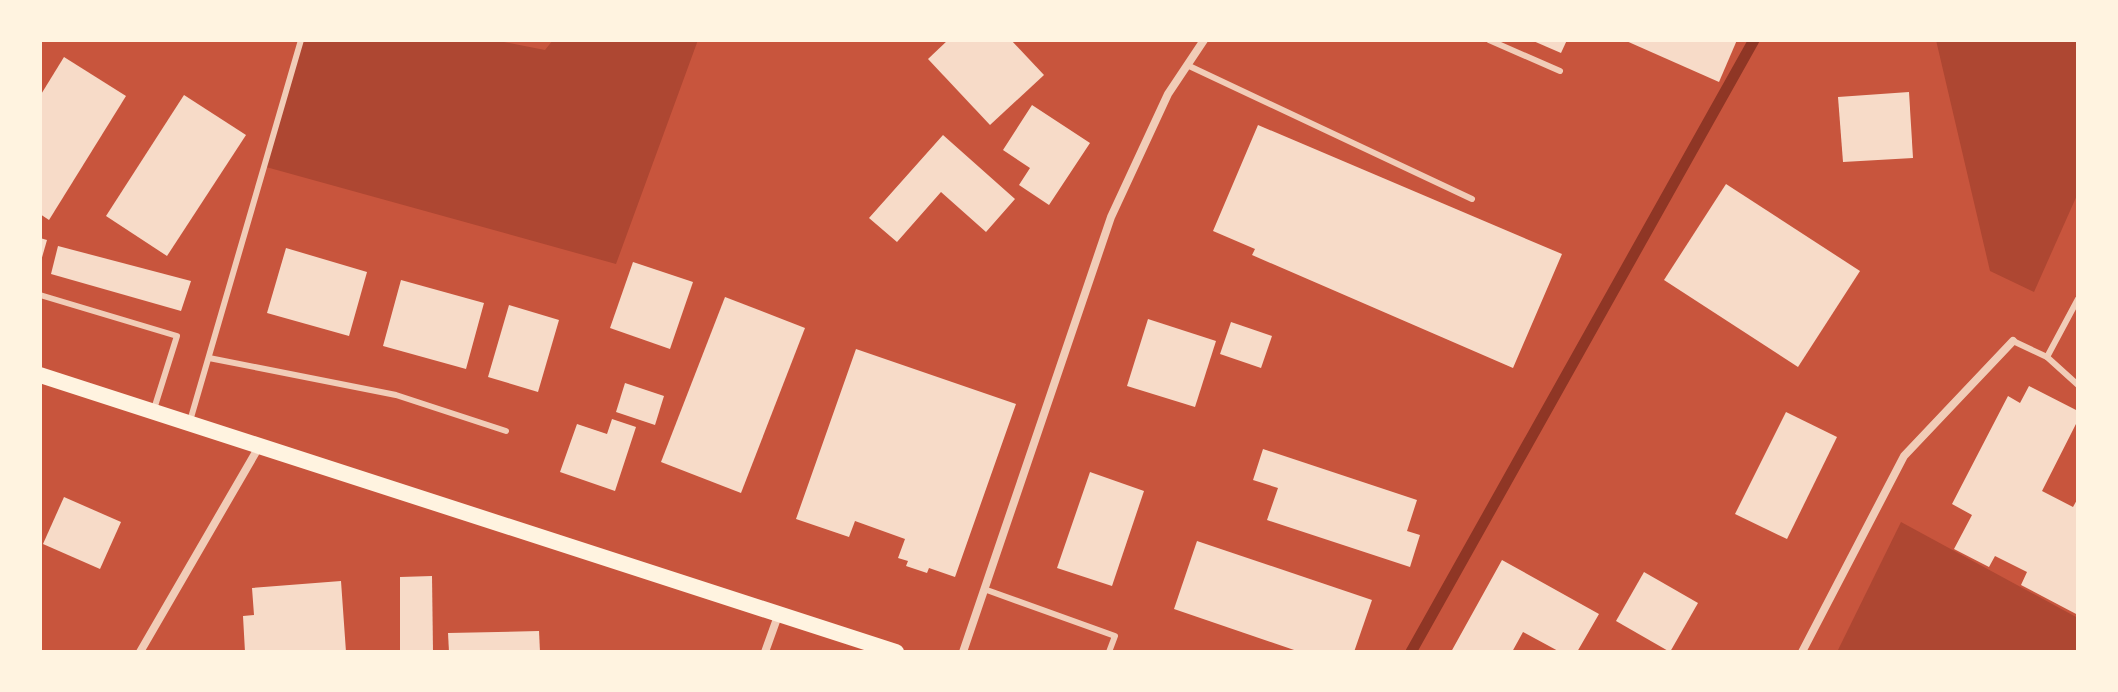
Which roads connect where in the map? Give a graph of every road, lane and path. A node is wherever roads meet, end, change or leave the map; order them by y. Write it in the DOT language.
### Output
graph roads {
  1 [pos="301,40"];
  2 [pos="1204,40"];
  3 [pos="1489,40"];
  4 [pos="1187,65"];
  5 [pos="1560,71"];
  6 [pos="1472,199"];
  7 [pos="40,295"];
  8 [pos="2078,299"];
  9 [pos="2076,310"];
  10 [pos="2013,341"];
  11 [pos="2047,357"];
  12 [pos="209,358"];
  13 [pos="40,375"];
  14 [pos="2078,385"];
  15 [pos="154,410"];
  16 [pos="190,422"];
  17 [pos="506,431"];
  18 [pos="260,445"];
  19 [pos="984,589"];
  20 [pos="779,613"];
  21 [pos="140,652"];
  22 [pos="765,652"];
  23 [pos="896,652"];
  24 [pos="963,652"];
  25 [pos="1109,652"];
  26 [pos="1802,652"];
  1 -- 12 [label="lane"];
  2 -- 4 [label="street"];
  3 -- 5 [label="lane"];
  4 -- 6 [label="lane"];
  4 -- 19 [label="street"];
  7 -- 15 [label="lane"];
  8 -- 9 [label="lane"];
  9 -- 11 [label="lane"];
  10 -- 11 [label="lane"];
  10 -- 26 [label="street"];
  11 -- 14 [label="lane"];
  12 -- 16 [label="lane"];
  12 -- 17 [label="lane"];
  13 -- 15 [label="main road"];
  15 -- 16 [label="main road"];
  16 -- 18 [label="main road"];
  18 -- 20 [label="main road"];
  18 -- 21 [label="street"];
  19 -- 24 [label="street"];
  19 -- 25 [label="lane"];
  20 -- 22 [label="street"];
  20 -- 23 [label="main road"];
}
